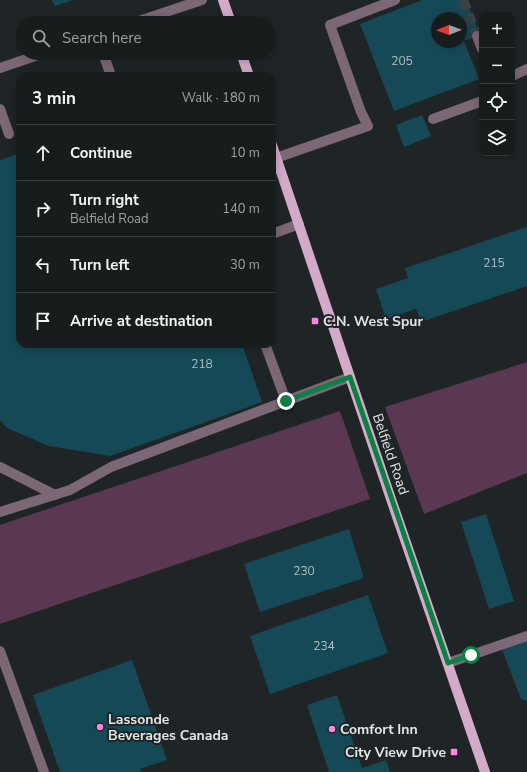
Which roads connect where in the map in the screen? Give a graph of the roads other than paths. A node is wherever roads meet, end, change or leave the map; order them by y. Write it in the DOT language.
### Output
graph roads {
  1 [pos="202,0"];
  2 [pos="223,0"];
  3 [pos="394,0"];
  4 [pos="154,16"];
  5 [pos="229,16"];
  6 [pos="477,36"];
  7 [pos="482,48"];
  8 [pos="23,60"];
  9 [pos="105,60"];
  10 [pos="243,60"];
  11 [pos="0,68"];
  12 [pos="527,68"];
  13 [pos="110,72"];
  14 [pos="248,72"];
  15 [pos="515,74"];
  16 [pos="479,102"];
  17 [pos="0,109"];
  18 [pos="433,120"];
  19 [pos="9,134"];
  20 [pos="276,158"];
  21 [pos="299,224"];
  22 [pos="276,233"];
  23 [pos="266,348"];
  24 [pos="350,377"];
  25 [pos="286,401"];
  26 [pos="0,467"];
  27 [pos="55,495"];
  28 [pos="0,512"];
  29 [pos="527,636"];
  30 [pos="0,651"];
  31 [pos="448,663"];
  32 [pos="44,772"];
  33 [pos="485,772"];
  1 -- 4 [label="street"];
  2 -- 5 [label="main road"];
  3 -- 20 [label="street"];
  6 -- 7 [label="street"];
  8 -- 11 [label="street"];
  9 -- 13 [label="street"];
  10 -- 14 [label="main road"];
  12 -- 15 [label="street"];
  16 -- 18 [label="street"];
  17 -- 19 [label="street"];
  20 -- 21 [label="main road, Belfield Road"];
  21 -- 22 [label="street"];
  21 -- 24 [label="main road, Belfield Road"];
  23 -- 25 [label="street"];
  24 -- 25 [label="street"];
  24 -- 31 [label="main road, Belfield Road"];
  25 -- 27 [label="street"];
  26 -- 27 [label="street"];
  27 -- 28 [label="street"];
  29 -- 31 [label="street"];
  30 -- 32 [label="street"];
  31 -- 33 [label="main road, Belfield Road"];
}
